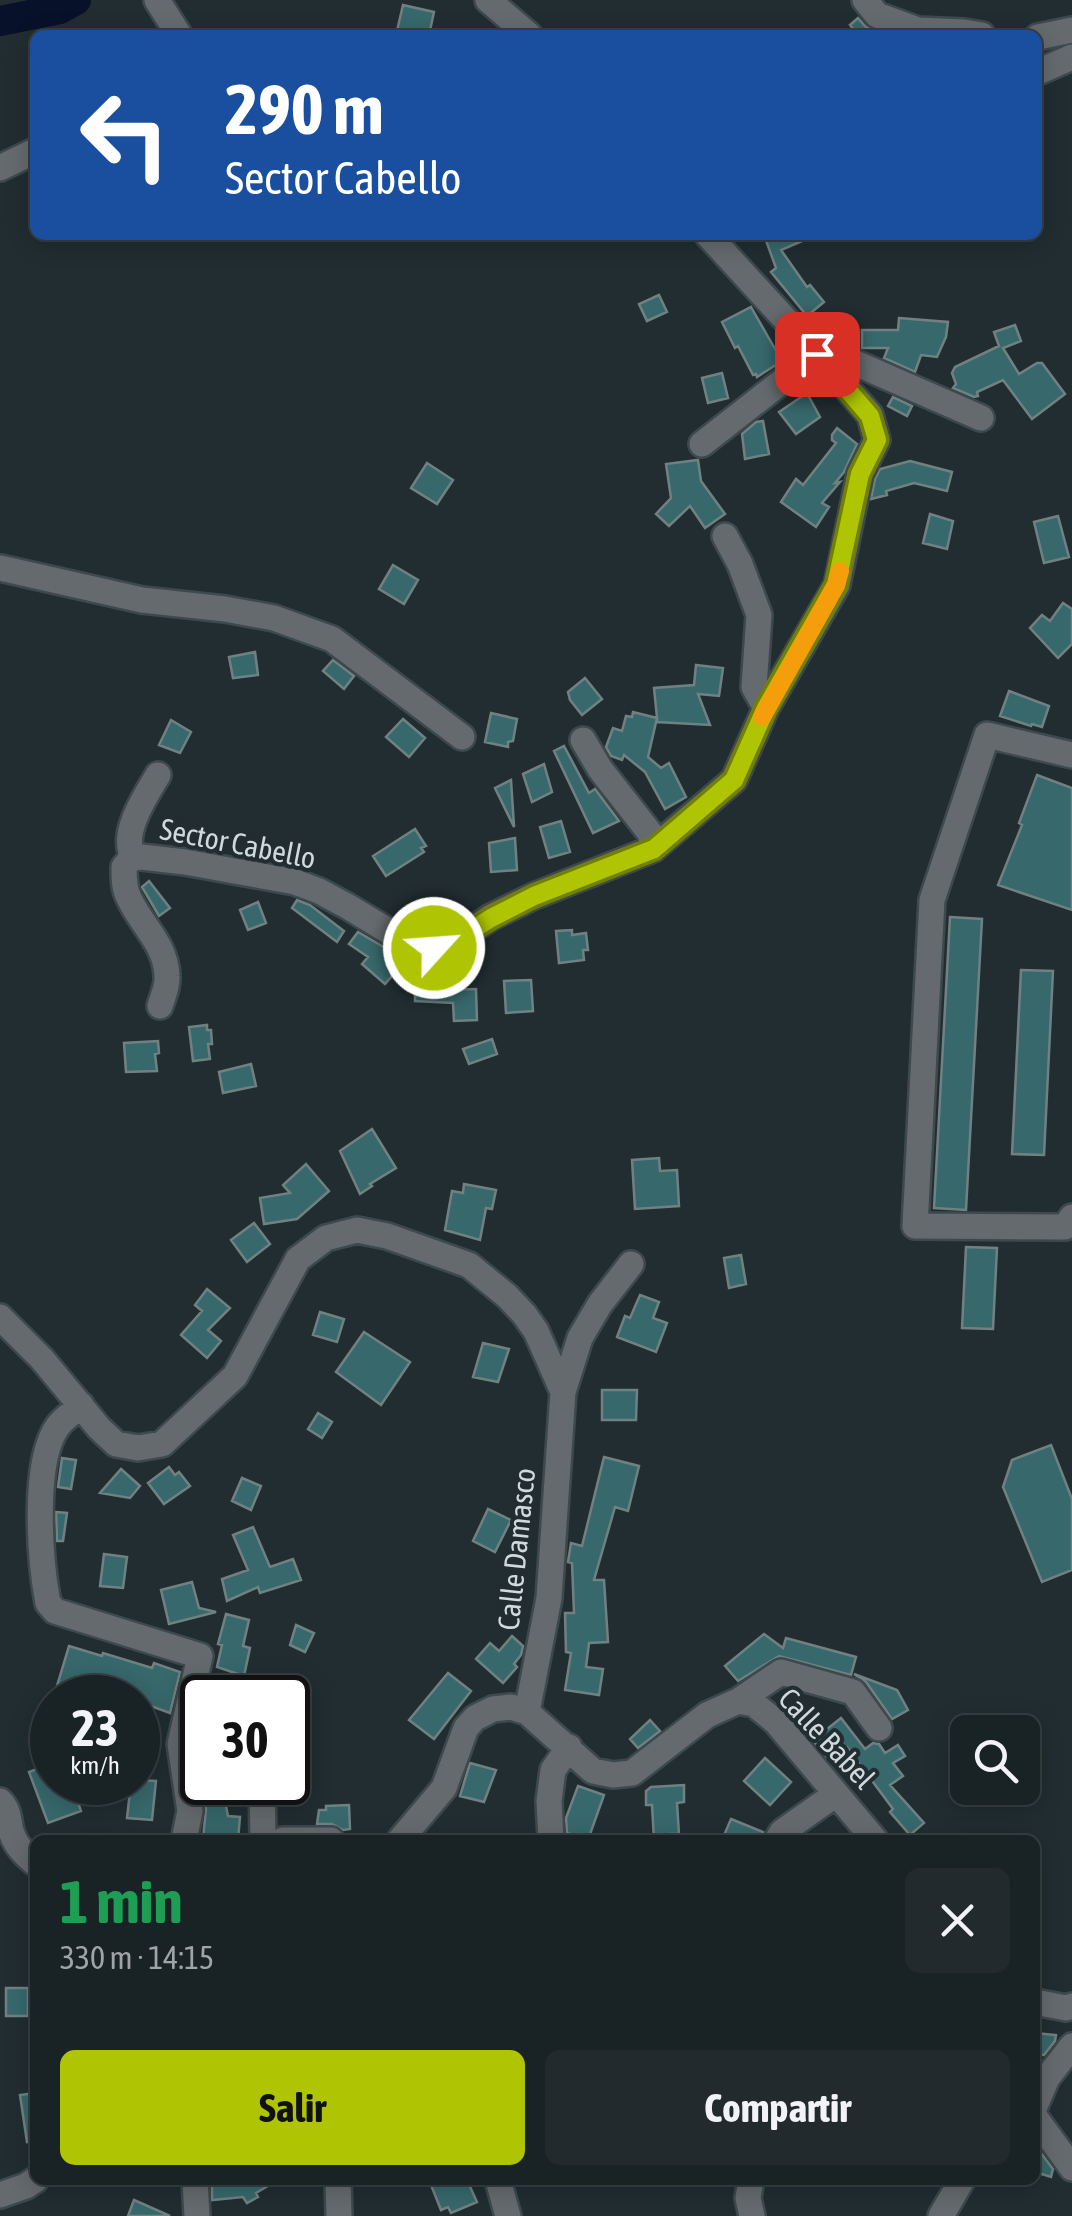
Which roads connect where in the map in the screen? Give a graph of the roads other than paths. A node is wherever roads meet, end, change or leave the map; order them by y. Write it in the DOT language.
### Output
graph roads {
  1 [pos="157,0"];
  2 [pos="488,0"];
  3 [pos="865,0"];
  4 [pos="175,30"];
  5 [pos="523,30"];
  6 [pos="918,30"];
  7 [pos="1072,30"];
  8 [pos="1042,36"];
  9 [pos="1072,58"];
  10 [pos="1042,70"];
  11 [pos="30,154"];
  12 [pos="1,173"];
  13 [pos="713,240"];
  14 [pos="817,354"];
  15 [pos="982,418"];
  16 [pos="702,444"];
  17 [pos="726,536"];
  18 [pos="0,568"];
  19 [pos="766,708"];
  20 [pos="462,737"];
  21 [pos="583,740"];
  22 [pos="1072,756"];
  23 [pos="158,775"];
  24 [pos="654,849"];
  25 [pos="133,856"];
  26 [pos="160,1006"];
  27 [pos="1072,1217"];
  28 [pos="630,1264"];
  29 [pos="0,1318"];
  30 [pos="563,1392"];
  31 [pos="82,1406"];
  32 [pos="738,1701"];
  33 [pos="527,1712"];
  34 [pos="879,1728"];
  35 [pos="569,1748"];
  36 [pos="836,1794"];
  37 [pos="0,1800"];
  38 [pos="262,1805"];
  39 [pos="185,1835"];
  40 [pos="263,1835"];
  41 [pos="404,1835"];
  42 [pos="551,1835"];
  43 [pos="780,1835"];
  44 [pos="871,1835"];
  45 [pos="30,1860"];
  46 [pos="1040,2003"];
  47 [pos="1072,2006"];
  48 [pos="1072,2046"];
  49 [pos="1041,2075"];
  50 [pos="1040,2125"];
  51 [pos="1072,2168"];
  52 [pos="30,2183"];
  53 [pos="195,2185"];
  54 [pos="338,2185"];
  55 [pos="499,2185"];
  56 [pos="750,2185"];
  57 [pos="959,2185"];
  58 [pos="0,2195"];
  59 [pos="197,2216"];
  60 [pos="339,2216"];
  61 [pos="508,2216"];
  62 [pos="752,2216"];
  63 [pos="940,2216"];
  1 -- 4 [label="street"];
  2 -- 5 [label="street"];
  3 -- 6 [label="street"];
  7 -- 8 [label="street"];
  9 -- 10 [label="street"];
  11 -- 12 [label="street"];
  13 -- 14 [label="street, Sector Cabello"];
  14 -- 15 [label="street"];
  14 -- 16 [label="street"];
  14 -- 19 [label="street, Sector Cabello"];
  17 -- 19 [label="street"];
  18 -- 20 [label="street"];
  19 -- 24 [label="street, Sector Cabello"];
  21 -- 24 [label="street"];
  22 -- 27 [label="street"];
  23 -- 25 [label="street, Sector Cabello"];
  24 -- 25 [label="street, Sector Cabello"];
  25 -- 26 [label="street, Sector Cabello"];
  28 -- 30 [label="street, Calle Damasco"];
  29 -- 31 [label="street, Calle Damasco"];
  30 -- 31 [label="street, Calle Damasco"];
  30 -- 33 [label="street, Calle Damasco"];
  31 -- 39 [label="street"];
  32 -- 34 [label="street"];
  32 -- 35 [label="street, Calle Babel"];
  32 -- 36 [label="street, Calle Babel"];
  33 -- 35 [label="street, Calle Babel"];
  33 -- 41 [label="street"];
  35 -- 42 [label="street"];
  36 -- 43 [label="street"];
  36 -- 44 [label="street, Calle Babel"];
  37 -- 45 [label="street"];
  38 -- 40 [label="street"];
  46 -- 47 [label="street"];
  48 -- 49 [label="street"];
  50 -- 51 [label="street"];
  52 -- 58 [label="street"];
  53 -- 59 [label="street"];
  54 -- 60 [label="street"];
  55 -- 61 [label="street"];
  56 -- 62 [label="street"];
  57 -- 63 [label="street"];
}
